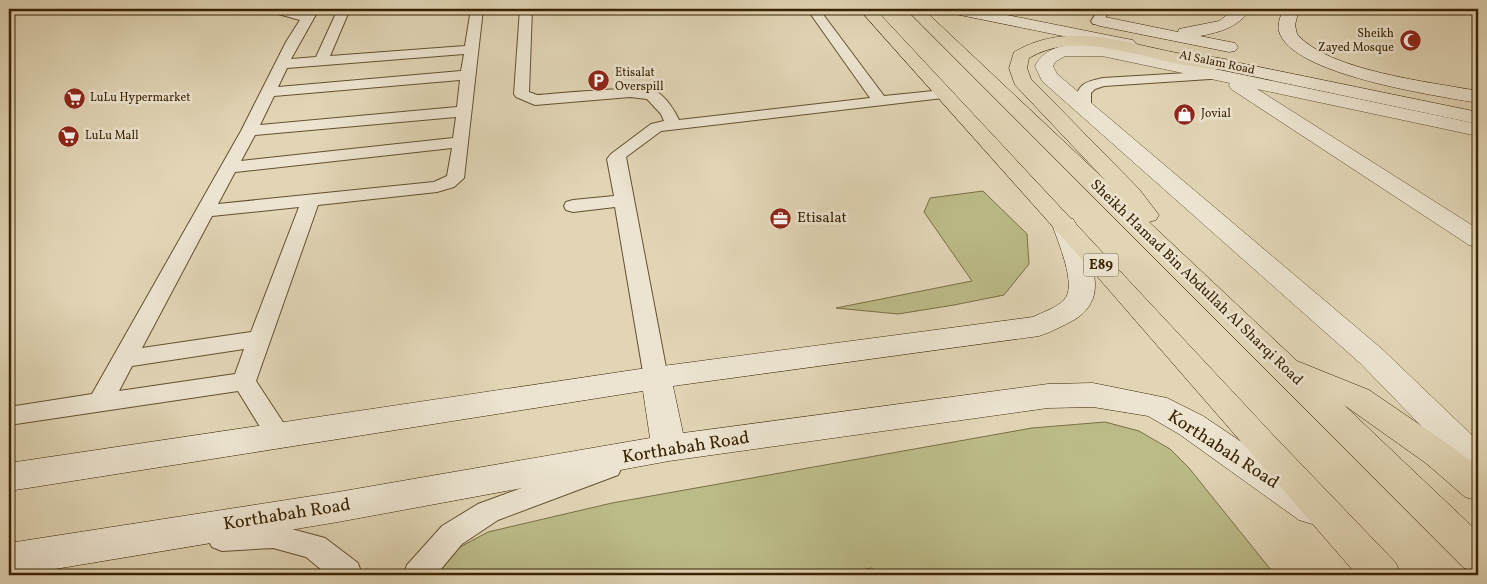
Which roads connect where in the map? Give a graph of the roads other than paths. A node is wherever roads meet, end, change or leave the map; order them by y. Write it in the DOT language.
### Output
graph roads {
  1 [pos="275,9"];
  2 [pos="344,9"];
  3 [pos="477,9"];
  4 [pos="526,9"];
  5 [pos="813,9"];
  6 [pos="914,9"];
  7 [pos="955,9"];
  8 [pos="1128,9"];
  9 [pos="1148,9"];
  10 [pos="1171,9"];
  11 [pos="1243,9"];
  12 [pos="1291,9"];
  13 [pos="310,14"];
  14 [pos="872,14"];
  15 [pos="1101,15"];
  16 [pos="1078,17"];
  17 [pos="1172,35"];
  18 [pos="473,49"];
  19 [pos="1245,50"];
  20 [pos="1290,60"];
  21 [pos="321,61"];
  22 [pos="282,64"];
  23 [pos="1222,70"];
  24 [pos="1363,75"];
  25 [pos="468,76"];
  26 [pos="268,92"];
  27 [pos="943,94"];
  28 [pos="1478,97"];
  29 [pos="880,101"];
  30 [pos="1083,105"];
  31 [pos="464,111"];
  32 [pos="1478,118"];
  33 [pos="673,124"];
  34 [pos="1478,130"];
  35 [pos="249,131"];
  36 [pos="461,142"];
  37 [pos="228,168"];
  38 [pos="311,200"];
  39 [pos="624,200"];
  40 [pos="573,206"];
  41 [pos="204,211"];
  42 [pos="1132,222"];
  43 [pos="1064,224"];
  44 [pos="1478,240"];
  45 [pos="1201,289"];
  46 [pos="258,339"];
  47 [pos="123,358"];
  48 [pos="1281,365"];
  49 [pos="656,378"];
  50 [pos="244,381"];
  51 [pos="100,403"];
  52 [pos="9,416"];
  53 [pos="279,436"];
  54 [pos="658,451"];
  55 [pos="1439,455"];
  56 [pos="1478,462"];
  57 [pos="1478,473"];
  58 [pos="9,477"];
  59 [pos="1478,487"];
  60 [pos="1332,523"];
  61 [pos="119,542"];
  62 [pos="1478,556"];
  63 [pos="9,560"];
  64 [pos="347,575"];
  65 [pos="418,575"];
  66 [pos="1366,575"];
  67 [pos="1382,575"];
  1 -- 13 [label="lane"];
  2 -- 21 [label="lane"];
  3 -- 18 [label="lane"];
  4 -- 33 [label="lane"];
  5 -- 29 [label="lane"];
  6 -- 42 [label="highway, Sheikh Hamad Bin Abdullah Al Sharqi Road"];
  7 -- 23 [label="street, Al Salam Road"];
  8 -- 9 [label="lane"];
  9 -- 10 [label="lane"];
  11 -- 17 [label="street"];
  12 -- 24 [label="street"];
  13 -- 22 [label="lane"];
  14 -- 27 [label="highway, E89"];
  14 -- 42 [label="highway"];
  15 -- 16 [label="street, Al Salam Road"];
  15 -- 17 [label="street, Al Salam Road"];
  17 -- 19 [label="street, Al Salam Road"];
  18 -- 21 [label="lane"];
  18 -- 25 [label="lane"];
  20 -- 24 [label="street"];
  21 -- 22 [label="lane"];
  22 -- 26 [label="lane"];
  23 -- 30 [label="lane"];
  23 -- 30 [label="street"];
  23 -- 32 [label="street, Al Salam Road"];
  23 -- 34 [label="street"];
  23 -- 44 [label="street"];
  23 -- 45 [label="highway"];
  24 -- 28 [label="street"];
  25 -- 26 [label="lane"];
  25 -- 31 [label="lane"];
  26 -- 35 [label="lane"];
  27 -- 29 [label="lane"];
  27 -- 43 [label="highway, E89"];
  29 -- 33 [label="lane"];
  30 -- 56 [label="street"];
  31 -- 35 [label="lane"];
  31 -- 36 [label="lane"];
  33 -- 39 [label="lane"];
  35 -- 37 [label="lane"];
  36 -- 37 [label="lane"];
  36 -- 38 [label="lane"];
  37 -- 41 [label="lane"];
  38 -- 41 [label="lane"];
  38 -- 46 [label="lane"];
  39 -- 40 [label="lane"];
  39 -- 49 [label="lane"];
  41 -- 47 [label="lane"];
  42 -- 45 [label="highway, Sheikh Hamad Bin Abdullah Al Sharqi Road"];
  43 -- 49 [label="street"];
  43 -- 60 [label="highway, E89"];
  45 -- 48 [label="highway, Sheikh Hamad Bin Abdullah Al Sharqi Road"];
  46 -- 47 [label="lane"];
  46 -- 50 [label="lane"];
  47 -- 51 [label="lane"];
  48 -- 55 [label="highway"];
  48 -- 62 [label="highway, Sheikh Hamad Bin Abdullah Al Sharqi Road"];
  49 -- 53 [label="street"];
  49 -- 54 [label="street"];
  50 -- 51 [label="lane"];
  50 -- 53 [label="lane"];
  51 -- 52 [label="lane"];
  53 -- 58 [label="street"];
  54 -- 60 [label="street, Korthabah Road"];
  54 -- 61 [label="street, Korthabah Road"];
  54 -- 65 [label="lane"];
  55 -- 57 [label="street"];
  55 -- 59 [label="highway"];
  60 -- 66 [label="highway"];
  60 -- 67 [label="highway, E89"];
  61 -- 63 [label="street, Korthabah Road"];
  61 -- 64 [label="lane"];
}
